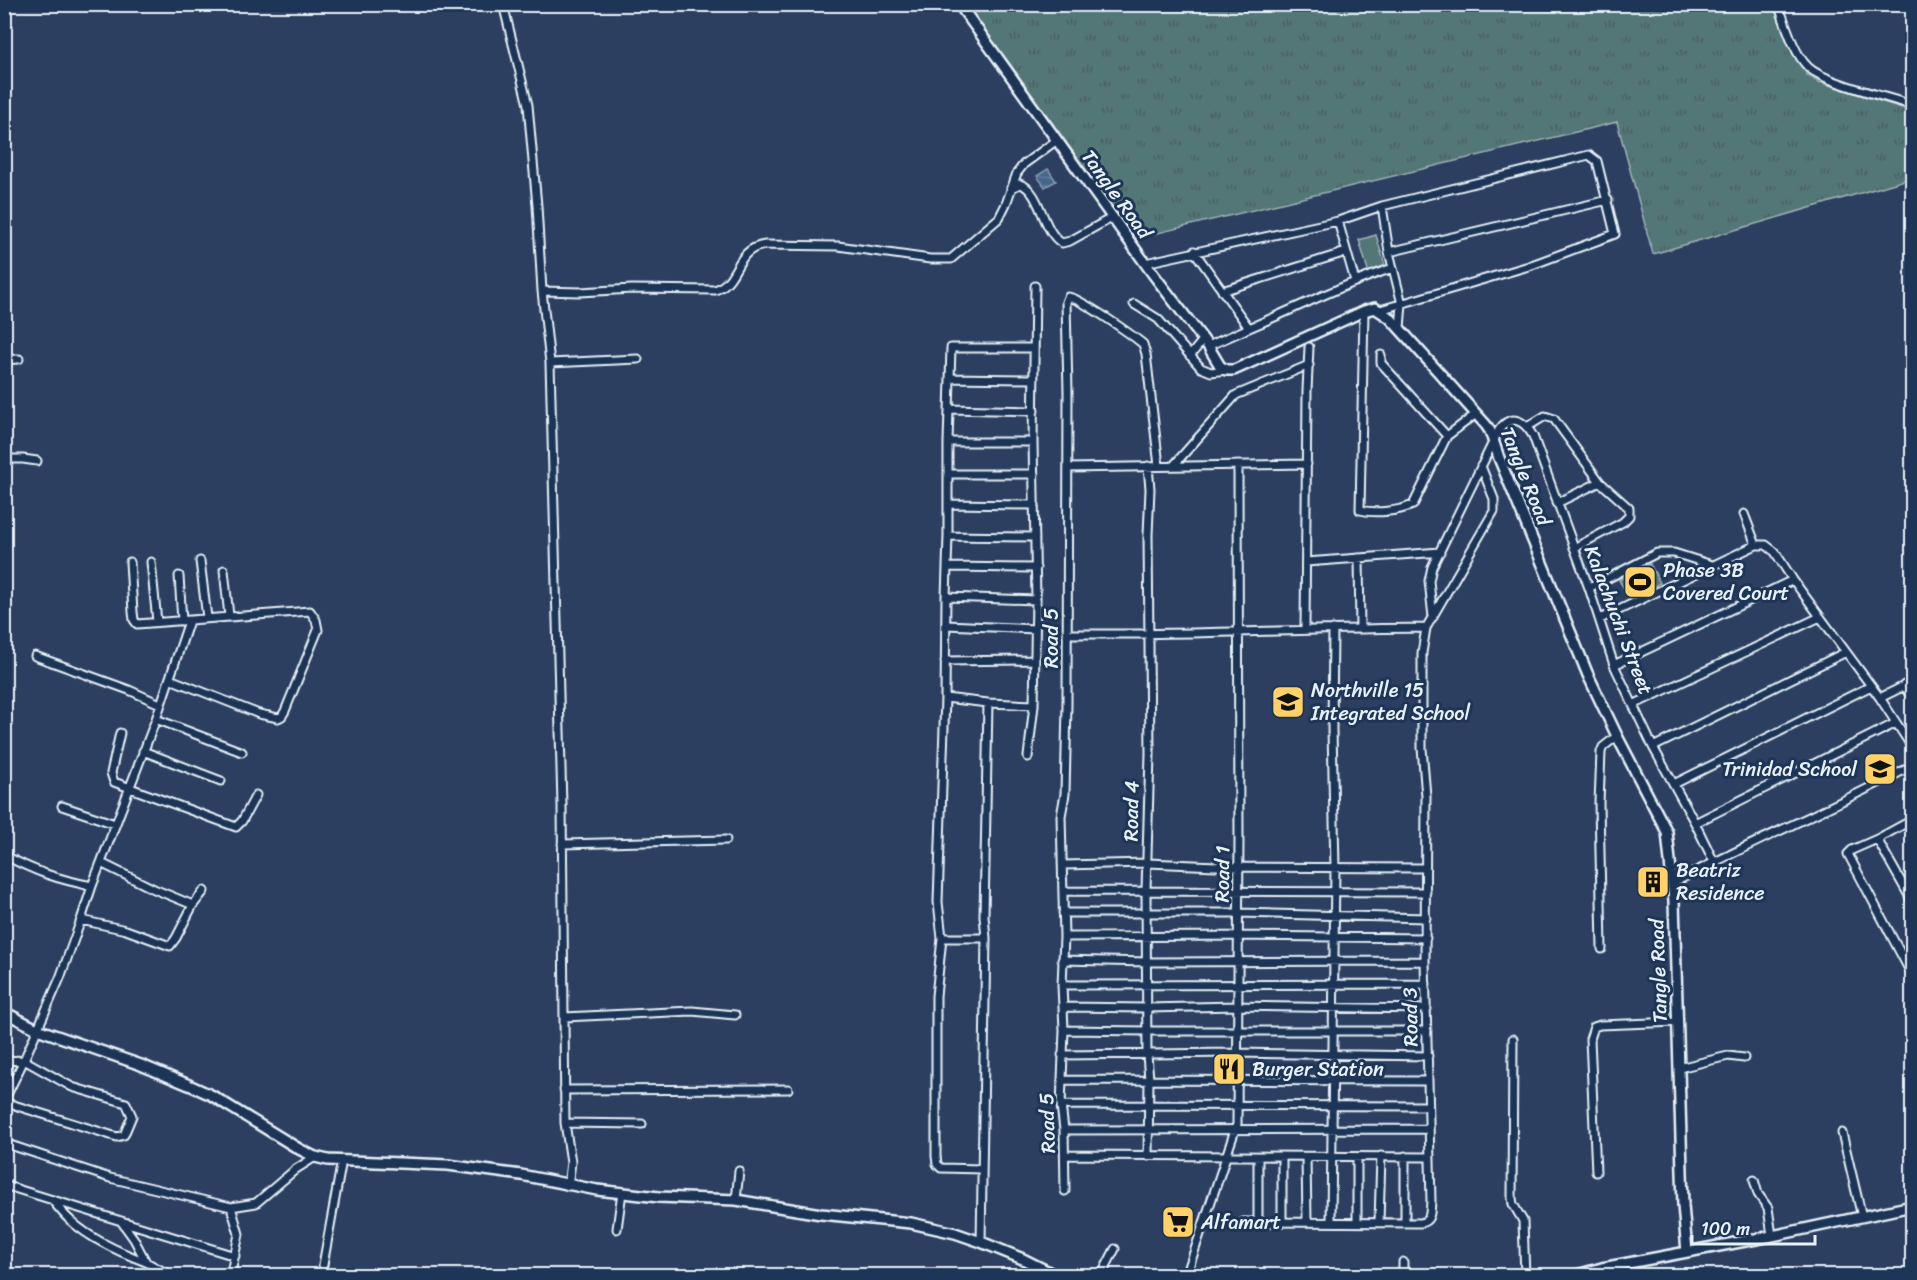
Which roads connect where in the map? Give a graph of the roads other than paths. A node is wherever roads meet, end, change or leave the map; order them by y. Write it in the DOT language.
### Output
graph roads {
  1 [pos="503,4"];
  2 [pos="959,4"];
  3 [pos="1778,4"];
  4 [pos="1912,105"];
  5 [pos="1057,140"];
  6 [pos="1011,188"];
  7 [pos="1608,200"];
  8 [pos="1382,206"];
  9 [pos="1113,217"];
  10 [pos="1338,221"];
  11 [pos="1194,251"];
  12 [pos="1346,252"];
  13 [pos="1389,252"];
  14 [pos="1145,263"];
  15 [pos="1393,268"];
  16 [pos="1355,281"];
  17 [pos="1035,286"];
  18 [pos="542,291"];
  19 [pos="1222,291"];
  20 [pos="1134,304"];
  21 [pos="1402,304"];
  22 [pos="1380,310"];
  23 [pos="1364,311"];
  24 [pos="1249,327"];
  25 [pos="1400,328"];
  26 [pos="1206,343"];
  27 [pos="1310,347"];
  28 [pos="1034,348"];
  29 [pos="1190,356"];
  30 [pos="1381,356"];
  31 [pos="638,358"];
  32 [pos="19,359"];
  33 [pos="4,360"];
  34 [pos="550,363"];
  35 [pos="1309,365"];
  36 [pos="1226,370"];
  37 [pos="950,378"];
  38 [pos="1034,379"];
  39 [pos="949,410"];
  40 [pos="1034,411"];
  41 [pos="1476,414"];
  42 [pos="1527,427"];
  43 [pos="1447,436"];
  44 [pos="948,442"];
  45 [pos="1033,442"];
  46 [pos="1494,442"];
  47 [pos="4,459"];
  48 [pos="37,460"];
  49 [pos="1307,464"];
  50 [pos="1174,465"];
  51 [pos="1238,465"];
  52 [pos="1148,466"];
  53 [pos="1159,466"];
  54 [pos="1481,466"];
  55 [pos="1068,468"];
  56 [pos="948,474"];
  57 [pos="1034,474"];
  58 [pos="1600,482"];
  59 [pos="4,492"];
  60 [pos="4,498"];
  61 [pos="1557,503"];
  62 [pos="948,504"];
  63 [pos="1035,505"];
  64 [pos="1744,514"];
  65 [pos="948,536"];
  66 [pos="1035,537"];
  67 [pos="1756,545"];
  68 [pos="1574,548"];
  69 [pos="1440,552"];
  70 [pos="1359,558"];
  71 [pos="200,561"];
  72 [pos="130,562"];
  73 [pos="152,562"];
  74 [pos="1305,562"];
  75 [pos="1712,566"];
  76 [pos="947,567"];
  77 [pos="1036,568"];
  78 [pos="224,570"];
  79 [pos="179,576"];
  80 [pos="1792,580"];
  81 [pos="1589,588"];
  82 [pos="946,597"];
  83 [pos="1036,600"];
  84 [pos="229,616"];
  85 [pos="1433,617"];
  86 [pos="1820,617"];
  87 [pos="207,618"];
  88 [pos="1600,619"];
  89 [pos="185,621"];
  90 [pos="157,622"];
  91 [pos="946,626"];
  92 [pos="1426,628"];
  93 [pos="1035,629"];
  94 [pos="1305,629"];
  95 [pos="1333,629"];
  96 [pos="1360,629"];
  97 [pos="1239,632"];
  98 [pos="1067,634"];
  99 [pos="1149,634"];
  100 [pos="1846,652"];
  101 [pos="35,656"];
  102 [pos="1035,660"];
  103 [pos="945,661"];
  104 [pos="1614,665"];
  105 [pos="170,679"];
  106 [pos="1912,682"];
  107 [pos="1904,685"];
  108 [pos="1871,686"];
  109 [pos="945,698"];
  110 [pos="1880,698"];
  111 [pos="1912,699"];
  112 [pos="988,703"];
  113 [pos="160,704"];
  114 [pos="1035,705"];
  115 [pos="1633,705"];
  116 [pos="156,719"];
  117 [pos="1896,723"];
  118 [pos="120,733"];
  119 [pos="1617,736"];
  120 [pos="1653,747"];
  121 [pos="1912,747"];
  122 [pos="143,751"];
  123 [pos="242,752"];
  124 [pos="1028,757"];
  125 [pos="1912,766"];
  126 [pos="221,781"];
  127 [pos="1674,784"];
  128 [pos="129,788"];
  129 [pos="256,795"];
  130 [pos="62,806"];
  131 [pos="1912,820"];
  132 [pos="1695,823"];
  133 [pos="115,824"];
  134 [pos="1877,839"];
  135 [pos="726,840"];
  136 [pos="562,844"];
  137 [pos="4,855"];
  138 [pos="1714,862"];
  139 [pos="101,863"];
  140 [pos="1148,863"];
  141 [pos="1063,865"];
  142 [pos="1239,867"];
  143 [pos="1335,868"];
  144 [pos="1425,868"];
  145 [pos="1673,883"];
  146 [pos="92,886"];
  147 [pos="1146,890"];
  148 [pos="204,891"];
  149 [pos="1064,891"];
  150 [pos="1238,891"];
  151 [pos="1335,891"];
  152 [pos="1426,892"];
  153 [pos="1912,901"];
  154 [pos="193,904"];
  155 [pos="1063,913"];
  156 [pos="1147,913"];
  157 [pos="1238,913"];
  158 [pos="1334,916"];
  159 [pos="1426,918"];
  160 [pos="81,920"];
  161 [pos="1238,936"];
  162 [pos="1064,937"];
  163 [pos="1148,937"];
  164 [pos="942,938"];
  165 [pos="986,938"];
  166 [pos="1335,938"];
  167 [pos="1426,938"];
  168 [pos="1602,949"];
  169 [pos="1062,960"];
  170 [pos="1237,961"];
  171 [pos="1334,961"];
  172 [pos="1425,961"];
  173 [pos="1148,962"];
  174 [pos="1912,975"];
  175 [pos="1237,984"];
  176 [pos="1334,984"];
  177 [pos="1426,984"];
  178 [pos="1062,985"];
  179 [pos="1147,985"];
  180 [pos="1237,1006"];
  181 [pos="1064,1007"];
  182 [pos="1147,1008"];
  183 [pos="1333,1008"];
  184 [pos="1427,1009"];
  185 [pos="4,1012"];
  186 [pos="735,1015"];
  187 [pos="564,1017"];
  188 [pos="1678,1022"];
  189 [pos="37,1029"];
  190 [pos="1064,1030"];
  191 [pos="1148,1031"];
  192 [pos="1238,1031"];
  193 [pos="1334,1031"];
  194 [pos="1427,1031"];
  195 [pos="1513,1039"];
  196 [pos="1238,1053"];
  197 [pos="1062,1054"];
  198 [pos="1334,1054"];
  199 [pos="1148,1055"];
  200 [pos="1428,1056"];
  201 [pos="1744,1058"];
  202 [pos="24,1060"];
  203 [pos="4,1061"];
  204 [pos="1679,1068"];
  205 [pos="1149,1079"];
  206 [pos="1062,1080"];
  207 [pos="1333,1080"];
  208 [pos="1238,1081"];
  209 [pos="1428,1081"];
  210 [pos="788,1089"];
  211 [pos="564,1090"];
  212 [pos="4,1102"];
  213 [pos="1061,1105"];
  214 [pos="1333,1105"];
  215 [pos="1428,1106"];
  216 [pos="1148,1107"];
  217 [pos="1237,1107"];
  218 [pos="565,1123"];
  219 [pos="642,1124"];
  220 [pos="1332,1129"];
  221 [pos="1428,1129"];
  222 [pos="1064,1130"];
  223 [pos="1148,1130"];
  224 [pos="1234,1130"];
  225 [pos="1842,1133"];
  226 [pos="4,1143"];
  227 [pos="1065,1155"];
  228 [pos="1148,1156"];
  229 [pos="1227,1156"];
  230 [pos="1331,1156"];
  231 [pos="1381,1156"];
  232 [pos="1405,1156"];
  233 [pos="315,1157"];
  234 [pos="1258,1157"];
  235 [pos="1282,1157"];
  236 [pos="1306,1157"];
  237 [pos="1357,1157"];
  238 [pos="1429,1157"];
  239 [pos="342,1160"];
  240 [pos="982,1169"];
  241 [pos="739,1171"];
  242 [pos="1596,1172"];
  243 [pos="1754,1180"];
  244 [pos="4,1185"];
  245 [pos="568,1186"];
  246 [pos="1065,1191"];
  247 [pos="622,1192"];
  248 [pos="52,1199"];
  249 [pos="736,1200"];
  250 [pos="1912,1206"];
  251 [pos="231,1207"];
  252 [pos="1862,1216"];
  253 [pos="121,1221"];
  254 [pos="1258,1221"];
  255 [pos="1282,1221"];
  256 [pos="1307,1221"];
  257 [pos="1357,1221"];
  258 [pos="1243,1222"];
  259 [pos="1331,1222"];
  260 [pos="1379,1222"];
  261 [pos="1405,1223"];
  262 [pos="617,1229"];
  263 [pos="1772,1236"];
  264 [pos="981,1242"];
  265 [pos="1115,1249"];
  266 [pos="1687,1252"];
  267 [pos="235,1256"];
  268 [pos="146,1262"];
  269 [pos="1403,1262"];
  270 [pos="323,1265"];
  271 [pos="1602,1272"];
  272 [pos="172,1275"];
  273 [pos="226,1275"];
  274 [pos="1057,1275"];
  275 [pos="1101,1275"];
  276 [pos="1186,1275"];
  277 [pos="1403,1275"];
  278 [pos="1525,1275"];
  279 [pos="1574,1275"];
  1 -- 18 [label="street"];
  2 -- 5 [label="street, Tangle Road"];
  3 -- 4 [label="street"];
  5 -- 6 [label="street"];
  5 -- 9 [label="street, Tangle Road"];
  6 -- 9 [label="street"];
  6 -- 18 [label="street"];
  7 -- 8 [label="street"];
  7 -- 13 [label="street"];
  7 -- 21 [label="street"];
  8 -- 10 [label="street"];
  8 -- 13 [label="street"];
  9 -- 14 [label="street, Tangle Road"];
  10 -- 11 [label="street"];
  10 -- 12 [label="street"];
  11 -- 14 [label="street"];
  11 -- 19 [label="street"];
  12 -- 16 [label="street"];
  12 -- 19 [label="street"];
  13 -- 15 [label="street"];
  14 -- 26 [label="street, Tangle Road"];
  15 -- 16 [label="street"];
  15 -- 21 [label="street"];
  16 -- 24 [label="street"];
  17 -- 28 [label="street"];
  18 -- 34 [label="street"];
  19 -- 24 [label="street"];
  20 -- 29 [label="street"];
  21 -- 22 [label="street"];
  21 -- 25 [label="street"];
  22 -- 23 [label="street"];
  22 -- 25 [label="street, Tangle Road"];
  23 -- 36 [label="street"];
  23 -- 43 [label="street"];
  24 -- 26 [label="street"];
  25 -- 41 [label="street, Tangle Road"];
  26 -- 29 [label="street"];
  26 -- 36 [label="street, Tangle Road"];
  27 -- 35 [label="street"];
  28 -- 37 [label="street"];
  28 -- 38 [label="street"];
  29 -- 36 [label="street"];
  30 -- 43 [label="street"];
  31 -- 34 [label="street"];
  32 -- 33 [label="street"];
  34 -- 136 [label="street"];
  35 -- 49 [label="street"];
  35 -- 50 [label="street"];
  37 -- 38 [label="street"];
  37 -- 39 [label="street"];
  38 -- 40 [label="street"];
  39 -- 40 [label="street"];
  39 -- 44 [label="street"];
  40 -- 45 [label="street"];
  41 -- 43 [label="street"];
  41 -- 46 [label="street, Tangle Road"];
  42 -- 46 [label="street"];
  42 -- 58 [label="street"];
  42 -- 61 [label="street, Kalachuchi Street"];
  44 -- 45 [label="street"];
  44 -- 56 [label="street"];
  45 -- 57 [label="street"];
  46 -- 54 [label="street"];
  46 -- 119 [label="street, Tangle Road"];
  47 -- 48 [label="street"];
  49 -- 51 [label="street"];
  49 -- 74 [label="street"];
  50 -- 51 [label="street"];
  50 -- 53 [label="street"];
  51 -- 97 [label="street, Road 1"];
  52 -- 53 [label="street"];
  52 -- 55 [label="street"];
  52 -- 99 [label="street, Road 4"];
  53 -- 55 [label="street, Road 5"];
  54 -- 69 [label="street"];
  54 -- 85 [label="street"];
  55 -- 98 [label="street, Road 5"];
  56 -- 57 [label="street"];
  56 -- 62 [label="street"];
  57 -- 63 [label="street"];
  58 -- 61 [label="street"];
  58 -- 68 [label="street"];
  59 -- 60 [label="street"];
  61 -- 68 [label="street, Kalachuchi Street"];
  62 -- 63 [label="street"];
  62 -- 65 [label="street"];
  63 -- 66 [label="street"];
  64 -- 67 [label="street"];
  65 -- 66 [label="street"];
  65 -- 76 [label="street"];
  66 -- 77 [label="street"];
  67 -- 75 [label="street"];
  67 -- 80 [label="street"];
  68 -- 81 [label="street, Kalachuchi Street"];
  69 -- 70 [label="street"];
  69 -- 85 [label="street"];
  70 -- 74 [label="street"];
  70 -- 96 [label="street"];
  71 -- 87 [label="street"];
  72 -- 90 [label="street"];
  73 -- 90 [label="street"];
  74 -- 94 [label="street"];
  75 -- 81 [label="street"];
  75 -- 88 [label="street"];
  76 -- 77 [label="street"];
  76 -- 82 [label="street"];
  77 -- 83 [label="street"];
  78 -- 84 [label="street"];
  79 -- 89 [label="street"];
  80 -- 86 [label="street"];
  80 -- 104 [label="street"];
  81 -- 88 [label="street, Kalachuchi Street"];
  82 -- 83 [label="street"];
  82 -- 91 [label="street"];
  83 -- 93 [label="street"];
  84 -- 87 [label="street"];
  84 -- 105 [label="street"];
  85 -- 92 [label="street"];
  86 -- 100 [label="street"];
  86 -- 115 [label="street"];
  87 -- 89 [label="street"];
  88 -- 104 [label="street, Kalachuchi Street"];
  89 -- 90 [label="street"];
  89 -- 105 [label="street"];
  91 -- 93 [label="street"];
  91 -- 103 [label="street"];
  92 -- 96 [label="street"];
  92 -- 144 [label="street, Road 3"];
  93 -- 102 [label="street"];
  94 -- 95 [label="street"];
  94 -- 97 [label="street"];
  95 -- 96 [label="street"];
  95 -- 143 [label="street"];
  97 -- 99 [label="street"];
  97 -- 142 [label="street, Road 1"];
  98 -- 99 [label="street"];
  98 -- 141 [label="street, Road 5"];
  99 -- 140 [label="street, Road 4"];
  100 -- 108 [label="street"];
  100 -- 120 [label="street"];
  101 -- 113 [label="street"];
  102 -- 103 [label="street"];
  102 -- 114 [label="street"];
  103 -- 109 [label="street"];
  104 -- 115 [label="street, Kalachuchi Street"];
  105 -- 113 [label="street"];
  106 -- 107 [label="street"];
  107 -- 110 [label="street"];
  107 -- 111 [label="street"];
  108 -- 110 [label="street"];
  108 -- 127 [label="street"];
  109 -- 112 [label="street"];
  109 -- 164 [label="street"];
  110 -- 117 [label="street"];
  112 -- 114 [label="street"];
  112 -- 165 [label="street"];
  113 -- 116 [label="street"];
  114 -- 124 [label="street"];
  115 -- 120 [label="street, Kalachuchi Street"];
  116 -- 122 [label="street"];
  116 -- 123 [label="street"];
  117 -- 121 [label="street"];
  117 -- 132 [label="street"];
  118 -- 128 [label="street"];
  119 -- 145 [label="street, Tangle Road"];
  119 -- 168 [label="street"];
  120 -- 127 [label="street, Kalachuchi Street"];
  122 -- 126 [label="street"];
  122 -- 128 [label="street"];
  125 -- 138 [label="street"];
  127 -- 132 [label="street, Kalachuchi Street"];
  128 -- 129 [label="street"];
  128 -- 133 [label="street"];
  130 -- 133 [label="street"];
  131 -- 134 [label="street"];
  132 -- 138 [label="street, Kalachuchi Street"];
  133 -- 139 [label="street"];
  134 -- 153 [label="street"];
  134 -- 174 [label="street"];
  135 -- 136 [label="street"];
  136 -- 187 [label="street"];
  137 -- 146 [label="street"];
  138 -- 145 [label="street"];
  139 -- 146 [label="street"];
  139 -- 154 [label="street"];
  140 -- 141 [label="street"];
  140 -- 142 [label="street"];
  140 -- 147 [label="street, Road 4"];
  141 -- 149 [label="street, Road 5"];
  142 -- 143 [label="street"];
  142 -- 150 [label="street, Road 1"];
  143 -- 144 [label="street"];
  143 -- 151 [label="street"];
  144 -- 152 [label="street, Road 3"];
  145 -- 188 [label="street, Tangle Road"];
  146 -- 160 [label="street"];
  147 -- 149 [label="street"];
  147 -- 150 [label="street"];
  147 -- 156 [label="street, Road 4"];
  148 -- 154 [label="street"];
  149 -- 155 [label="street, Road 5"];
  150 -- 151 [label="street"];
  150 -- 157 [label="street, Road 1"];
  151 -- 152 [label="street"];
  151 -- 158 [label="street"];
  152 -- 159 [label="street, Road 3"];
  154 -- 160 [label="street"];
  155 -- 156 [label="street"];
  155 -- 162 [label="street, Road 5"];
  156 -- 157 [label="street"];
  156 -- 163 [label="street, Road 4"];
  157 -- 158 [label="street"];
  157 -- 161 [label="street, Road 1"];
  158 -- 159 [label="street"];
  158 -- 166 [label="street"];
  159 -- 167 [label="street, Road 3"];
  160 -- 189 [label="street"];
  161 -- 163 [label="street"];
  161 -- 166 [label="street"];
  161 -- 170 [label="street, Road 1"];
  162 -- 163 [label="street"];
  162 -- 169 [label="street, Road 5"];
  163 -- 173 [label="street, Road 4"];
  164 -- 165 [label="street"];
  164 -- 240 [label="street"];
  165 -- 240 [label="street"];
  166 -- 167 [label="street"];
  166 -- 171 [label="street"];
  167 -- 172 [label="street, Road 3"];
  169 -- 173 [label="street"];
  169 -- 178 [label="street, Road 5"];
  170 -- 171 [label="street"];
  170 -- 173 [label="street"];
  170 -- 175 [label="street, Road 1"];
  171 -- 172 [label="street"];
  171 -- 176 [label="street"];
  172 -- 177 [label="street, Road 3"];
  173 -- 179 [label="street, Road 4"];
  175 -- 176 [label="street"];
  175 -- 179 [label="street"];
  175 -- 180 [label="street, Road 1"];
  176 -- 177 [label="street"];
  176 -- 183 [label="street"];
  177 -- 184 [label="street, Road 3"];
  178 -- 179 [label="street"];
  178 -- 181 [label="street, Road 5"];
  179 -- 182 [label="street, Road 4"];
  180 -- 182 [label="street"];
  180 -- 183 [label="street"];
  180 -- 192 [label="street, Road 1"];
  181 -- 182 [label="street"];
  181 -- 190 [label="street, Road 5"];
  182 -- 191 [label="street, Road 4"];
  183 -- 184 [label="street"];
  183 -- 193 [label="street"];
  184 -- 194 [label="street, Road 3"];
  185 -- 189 [label="street"];
  186 -- 187 [label="street"];
  187 -- 211 [label="street"];
  188 -- 204 [label="street, Tangle Road"];
  188 -- 242 [label="street"];
  189 -- 202 [label="street"];
  189 -- 233 [label="street"];
  190 -- 191 [label="street"];
  190 -- 197 [label="street, Road 5"];
  191 -- 192 [label="street"];
  191 -- 199 [label="street, Road 4"];
  192 -- 193 [label="street"];
  192 -- 196 [label="street, Road 1"];
  193 -- 194 [label="street"];
  193 -- 198 [label="street"];
  194 -- 200 [label="street, Road 3"];
  195 -- 278 [label="street"];
  196 -- 198 [label="street"];
  196 -- 199 [label="street"];
  196 -- 208 [label="street, Road 1"];
  197 -- 199 [label="street"];
  197 -- 206 [label="street, Road 5"];
  198 -- 200 [label="street"];
  198 -- 207 [label="street"];
  199 -- 205 [label="street, Road 4"];
  200 -- 209 [label="street, Road 3"];
  201 -- 204 [label="street"];
  202 -- 203 [label="street"];
  202 -- 212 [label="street"];
  202 -- 212 [label="street"];
  204 -- 266 [label="street, Tangle Road"];
  205 -- 206 [label="street"];
  205 -- 208 [label="street"];
  205 -- 216 [label="street, Road 4"];
  206 -- 213 [label="street, Road 5"];
  207 -- 208 [label="street"];
  207 -- 209 [label="street"];
  207 -- 214 [label="street"];
  208 -- 217 [label="street, Road 1"];
  209 -- 215 [label="street, Road 3"];
  210 -- 211 [label="street"];
  211 -- 218 [label="street"];
  213 -- 216 [label="street"];
  213 -- 222 [label="street, Road 5"];
  214 -- 215 [label="street"];
  214 -- 217 [label="street"];
  214 -- 220 [label="street"];
  215 -- 221 [label="street, Road 3"];
  216 -- 217 [label="street"];
  216 -- 223 [label="street, Road 4"];
  217 -- 224 [label="street, Road 1"];
  218 -- 219 [label="street"];
  218 -- 245 [label="street"];
  220 -- 221 [label="street"];
  220 -- 224 [label="street"];
  220 -- 230 [label="street"];
  221 -- 238 [label="street, Road 3"];
  222 -- 223 [label="street"];
  222 -- 227 [label="street, Road 5"];
  223 -- 224 [label="street"];
  223 -- 228 [label="street, Road 4"];
  224 -- 229 [label="street, Road 1"];
  225 -- 252 [label="street"];
  226 -- 251 [label="street"];
  227 -- 228 [label="street"];
  227 -- 246 [label="street, Road 5"];
  228 -- 229 [label="street"];
  229 -- 234 [label="street"];
  229 -- 276 [label="street, Road 1"];
  230 -- 236 [label="street"];
  230 -- 237 [label="street"];
  230 -- 259 [label="street"];
  231 -- 232 [label="street"];
  231 -- 237 [label="street"];
  231 -- 260 [label="street"];
  232 -- 238 [label="street"];
  232 -- 261 [label="street"];
  233 -- 239 [label="street"];
  233 -- 251 [label="street"];
  234 -- 235 [label="street"];
  234 -- 254 [label="street"];
  235 -- 236 [label="street"];
  235 -- 255 [label="street"];
  236 -- 256 [label="street"];
  237 -- 257 [label="street"];
  238 -- 261 [label="street, Road 3"];
  239 -- 245 [label="street"];
  239 -- 270 [label="street"];
  240 -- 264 [label="street"];
  241 -- 249 [label="street"];
  243 -- 263 [label="street"];
  244 -- 248 [label="street"];
  245 -- 247 [label="street"];
  247 -- 249 [label="street"];
  247 -- 262 [label="street"];
  248 -- 253 [label="street"];
  248 -- 268 [label="street"];
  249 -- 264 [label="street"];
  250 -- 252 [label="street"];
  251 -- 267 [label="street"];
  252 -- 263 [label="street"];
  253 -- 267 [label="street"];
  253 -- 268 [label="street"];
  254 -- 255 [label="street, Road 3"];
  254 -- 258 [label="street, Road 3"];
  255 -- 256 [label="street, Road 3"];
  256 -- 259 [label="street, Road 3"];
  257 -- 259 [label="street, Road 3"];
  257 -- 260 [label="street, Road 3"];
  260 -- 261 [label="street, Road 3"];
  263 -- 266 [label="street"];
  264 -- 274 [label="street"];
  265 -- 275 [label="street"];
  266 -- 271 [label="street"];
  267 -- 273 [label="street"];
  268 -- 272 [label="street"];
  269 -- 277 [label="street"];
  271 -- 279 [label="street"];
}
